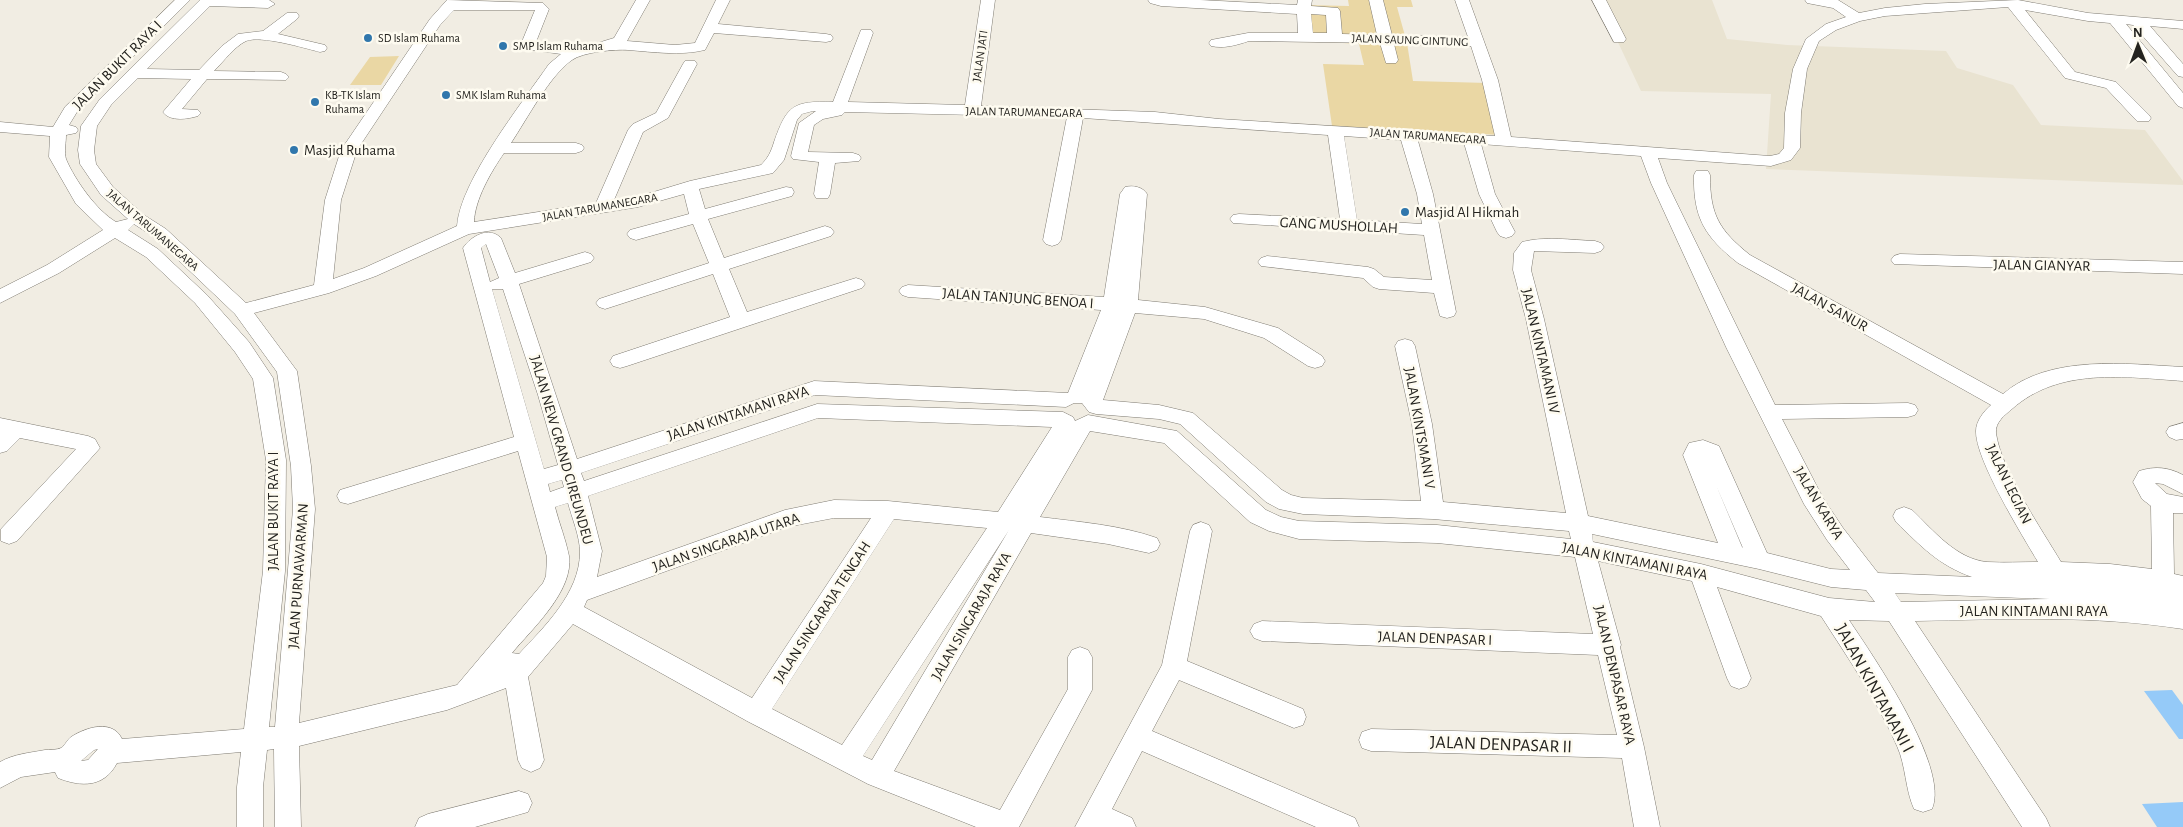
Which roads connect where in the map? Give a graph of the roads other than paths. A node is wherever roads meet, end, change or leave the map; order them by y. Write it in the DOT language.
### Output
graph roads {
  1 [pos="183,0"];
  2 [pos="643,0"];
  3 [pos="723,0"];
  4 [pos="988,0"];
  5 [pos="1155,0"];
  6 [pos="1376,0"];
  7 [pos="1462,0"];
  8 [pos="1599,0"];
  9 [pos="1812,0"];
  10 [pos="207,1"];
  11 [pos="456,3"];
  12 [pos="2012,3"];
  13 [pos="268,4"];
  14 [pos="1923,4"];
  15 [pos="1304,5"];
  16 [pos="1862,12"];
  17 [pos="292,16"];
  18 [pos="2116,21"];
  19 [pos="2138,22"];
  20 [pos="2183,26"];
  21 [pos="710,28"];
  22 [pos="866,33"];
  23 [pos="1306,36"];
  24 [pos="265,37"];
  25 [pos="826,38"];
  26 [pos="1338,38"];
  27 [pos="1385,39"];
  28 [pos="1619,39"];
  29 [pos="1477,42"];
  30 [pos="1216,43"];
  31 [pos="613,44"];
  32 [pos="320,48"];
  33 [pos="581,52"];
  34 [pos="1391,60"];
  35 [pos="690,64"];
  36 [pos="134,73"];
  37 [pos="2183,73"];
  38 [pos="203,75"];
  39 [pos="281,77"];
  40 [pos="2183,102"];
  41 [pos="840,106"];
  42 [pos="972,111"];
  43 [pos="193,113"];
  44 [pos="1076,113"];
  45 [pos="2143,118"];
  46 [pos="0,127"];
  47 [pos="73,129"];
  48 [pos="1335,131"];
  49 [pos="1408,134"];
  50 [pos="1471,139"];
  51 [pos="1504,141"];
  52 [pos="500,148"];
  53 [pos="576,148"];
  54 [pos="86,150"];
  55 [pos="1647,153"];
  56 [pos="57,157"];
  57 [pos="828,158"];
  58 [pos="853,158"];
  59 [pos="1702,175"];
  60 [pos="690,186"];
  61 [pos="786,192"];
  62 [pos="822,194"];
  63 [pos="602,208"];
  64 [pos="698,216"];
  65 [pos="1239,219"];
  66 [pos="125,225"];
  67 [pos="1349,225"];
  68 [pos="465,229"];
  69 [pos="1431,230"];
  70 [pos="825,232"];
  71 [pos="1506,232"];
  72 [pos="636,234"];
  73 [pos="1052,240"];
  74 [pos="1596,247"];
  75 [pos="585,258"];
  76 [pos="1900,260"];
  77 [pos="1267,262"];
  78 [pos="719,266"];
  79 [pos="2183,268"];
  80 [pos="509,280"];
  81 [pos="856,284"];
  82 [pos="1442,287"];
  83 [pos="483,288"];
  84 [pos="323,289"];
  85 [pos="908,291"];
  86 [pos="0,296"];
  87 [pos="605,303"];
  88 [pos="1120,305"];
  89 [pos="242,310"];
  90 [pos="1447,312"];
  91 [pos="741,320"];
  92 [pos="1405,346"];
  93 [pos="620,361"];
  94 [pos="1314,361"];
  95 [pos="2183,374"];
  96 [pos="2004,403"];
  97 [pos="1908,410"];
  98 [pos="1079,412"];
  99 [pos="1769,412"];
  100 [pos="9,427"];
  101 [pos="526,441"];
  102 [pos="0,445"];
  103 [pos="571,468"];
  104 [pos="537,480"];
  105 [pos="2183,486"];
  106 [pos="577,491"];
  107 [pos="348,496"];
  108 [pos="1274,496"];
  109 [pos="543,503"];
  110 [pos="2173,503"];
  111 [pos="888,510"];
  112 [pos="1433,510"];
  113 [pos="1258,516"];
  114 [pos="1904,516"];
  115 [pos="1014,522"];
  116 [pos="1579,523"];
  117 [pos="1201,531"];
  118 [pos="9,536"];
  119 [pos="1149,544"];
  120 [pos="1584,548"];
  121 [pos="1734,555"];
  122 [pos="1759,560"];
  123 [pos="299,567"];
  124 [pos="274,571"];
  125 [pos="2055,571"];
  126 [pos="1701,573"];
  127 [pos="1874,582"];
  128 [pos="2173,582"];
  129 [pos="574,602"];
  130 [pos="2183,602"];
  131 [pos="1829,608"];
  132 [pos="1896,612"];
  133 [pos="2183,619"];
  134 [pos="1262,631"];
  135 [pos="508,642"];
  136 [pos="1609,645"];
  137 [pos="920,648"];
  138 [pos="1080,657"];
  139 [pos="946,660"];
  140 [pos="1174,667"];
  141 [pos="516,674"];
  142 [pos="1739,678"];
  143 [pos="466,691"];
  144 [pos="756,714"];
  145 [pos="1294,717"];
  146 [pos="1136,736"];
  147 [pos="286,737"];
  148 [pos="256,739"];
  149 [pos="1371,740"];
  150 [pos="1632,747"];
  151 [pos="531,760"];
  152 [pos="846,760"];
  153 [pos="0,776"];
  154 [pos="877,776"];
  155 [pos="1923,800"];
  156 [pos="519,803"];
  157 [pos="1091,821"];
  158 [pos="250,827"];
  159 [pos="288,827"];
  160 [pos="428,827"];
  161 [pos="1123,827"];
  162 [pos="1346,827"];
  163 [pos="1647,827"];
  164 [pos="2037,827"];
  1 -- 47 [label="street, JALAN BUKIT RAYA I"];
  2 -- 31 [label="street"];
  3 -- 21 [label="street"];
  4 -- 42 [label="street, JALAN JATI"];
  5 -- 15 [label="street"];
  6 -- 27 [label="street"];
  7 -- 29 [label="street"];
  8 -- 28 [label="street"];
  9 -- 16 [label="street"];
  10 -- 13 [label="street"];
  10 -- 36 [label="street, JALAN TARUMANEGARA"];
  11 -- 33 [label="street"];
  11 -- 84 [label="street"];
  12 -- 14 [label="street, JALAN TARUMANEGARA"];
  12 -- 18 [label="street, JALAN TARUMANEGARA"];
  12 -- 45 [label="street"];
  14 -- 16 [label="street, JALAN TARUMANEGARA"];
  15 -- 23 [label="street"];
  15 -- 26 [label="street"];
  16 -- 55 [label="street, JALAN TARUMANEGARA"];
  17 -- 24 [label="street"];
  18 -- 19 [label="street, JALAN TARUMANEGARA"];
  18 -- 40 [label="street"];
  19 -- 20 [label="street, JALAN TARUMANEGARA"];
  19 -- 37 [label="street"];
  21 -- 25 [label="street"];
  21 -- 31 [label="street"];
  22 -- 41 [label="street"];
  23 -- 26 [label="street, JALAN SAUNG GINTUNG"];
  23 -- 30 [label="street, JALAN SAUNG GINTUNG"];
  24 -- 32 [label="street"];
  24 -- 38 [label="street"];
  26 -- 27 [label="street, JALAN SAUNG GINTUNG"];
  27 -- 29 [label="street, JALAN SAUNG GINTUNG"];
  27 -- 34 [label="street"];
  29 -- 51 [label="street"];
  31 -- 33 [label="street"];
  33 -- 52 [label="street"];
  35 -- 63 [label="street"];
  36 -- 38 [label="street"];
  36 -- 47 [label="street, JALAN TARUMANEGARA"];
  38 -- 39 [label="street"];
  38 -- 43 [label="street"];
  41 -- 42 [label="street, JALAN TARUMANEGARA"];
  41 -- 57 [label="street"];
  41 -- 60 [label="street, JALAN TARUMANEGARA"];
  42 -- 44 [label="street, JALAN TARUMANEGARA"];
  44 -- 48 [label="street, JALAN TARUMANEGARA"];
  44 -- 73 [label="street"];
  46 -- 47 [label="street"];
  47 -- 54 [label="street, JALAN TARUMANEGARA"];
  47 -- 56 [label="street, JALAN BUKIT RAYA I"];
  48 -- 49 [label="street, JALAN TARUMANEGARA"];
  48 -- 67 [label="street"];
  49 -- 50 [label="street, JALAN TARUMANEGARA"];
  49 -- 69 [label="street"];
  50 -- 51 [label="street, JALAN TARUMANEGARA"];
  50 -- 71 [label="street"];
  51 -- 55 [label="street, JALAN TARUMANEGARA"];
  52 -- 53 [label="street"];
  52 -- 68 [label="street"];
  54 -- 56 [label="street"];
  54 -- 66 [label="street, JALAN TARUMANEGARA"];
  55 -- 99 [label="street, JALAN KARYA"];
  56 -- 66 [label="street, JALAN BUKIT RAYA I"];
  57 -- 58 [label="street"];
  57 -- 62 [label="street"];
  59 -- 96 [label="street, JALAN SANUR"];
  60 -- 63 [label="street, JALAN TARUMANEGARA"];
  60 -- 64 [label="street"];
  61 -- 64 [label="street"];
  63 -- 68 [label="street, JALAN TARUMANEGARA"];
  64 -- 72 [label="street"];
  64 -- 78 [label="street"];
  65 -- 67 [label="street, GANG MUSHOLLAH"];
  66 -- 86 [label="street"];
  66 -- 89 [label="street, JALAN TARUMANEGARA"];
  66 -- 124 [label="street, JALAN BUKIT RAYA I"];
  67 -- 69 [label="street, GANG MUSHOLLAH"];
  68 -- 84 [label="street, JALAN TARUMANEGARA"];
  69 -- 82 [label="street"];
  70 -- 78 [label="street"];
  74 -- 116 [label="street, JALAN KINTAMANI IV"];
  75 -- 80 [label="street"];
  76 -- 79 [label="street, JALAN GIANYAR"];
  77 -- 82 [label="street"];
  78 -- 87 [label="street"];
  78 -- 91 [label="street"];
  80 -- 83 [label="street"];
  80 -- 83 [label="street, JALAN NEW GRAND CIREUNDEU"];
  80 -- 103 [label="street, JALAN NEW GRAND CIREUNDEU"];
  81 -- 91 [label="street"];
  82 -- 90 [label="street"];
  83 -- 101 [label="street"];
  84 -- 89 [label="street, JALAN TARUMANEGARA"];
  85 -- 88 [label="street, JALAN TANJUNG BENOA I"];
  88 -- 88 [label="street"];
  88 -- 94 [label="street, JALAN TANJUNG BENOA I"];
  88 -- 98 [label="street, JALAN SINGARAJA RAYA"];
  89 -- 123 [label="street, JALAN PURNAWARMAN"];
  91 -- 93 [label="street"];
  92 -- 112 [label="street, JALAN KINTSMANI V"];
  95 -- 96 [label="street, JALAN LEGIAN"];
  96 -- 125 [label="street, JALAN LEGIAN"];
  97 -- 99 [label="street"];
  98 -- 103 [label="street, JALAN KINTAMANI RAYA"];
  98 -- 106 [label="street, JALAN KINTAMANI RAYA"];
  98 -- 108 [label="street, JALAN KINTAMANI RAYA"];
  98 -- 113 [label="street, JALAN KINTAMANI RAYA"];
  98 -- 115 [label="street, JALAN SINGARAJA RAYA"];
  99 -- 127 [label="street, JALAN KARYA"];
  100 -- 102 [label="street"];
  100 -- 118 [label="street"];
  101 -- 104 [label="street"];
  101 -- 107 [label="street"];
  103 -- 104 [label="street, JALAN KINTAMANI RAYA"];
  103 -- 106 [label="street, JALAN NEW GRAND CIREUNDEU"];
  104 -- 109 [label="street"];
  105 -- 110 [label="street"];
  106 -- 109 [label="street, JALAN KINTAMANI RAYA"];
  106 -- 129 [label="street, JALAN NEW GRAND CIREUNDEU"];
  108 -- 112 [label="street, JALAN KINTAMANI RAYA"];
  108 -- 113 [label="street"];
  109 -- 135 [label="street"];
  110 -- 128 [label="street"];
  111 -- 115 [label="street, JALAN SINGARAJA UTARA"];
  111 -- 129 [label="street, JALAN SINGARAJA UTARA"];
  111 -- 144 [label="street, JALAN SINGARAJA TENGAH"];
  112 -- 116 [label="street, JALAN KINTAMANI RAYA"];
  113 -- 120 [label="street, JALAN KINTAMANI RAYA"];
  114 -- 125 [label="street"];
  115 -- 119 [label="street, JALAN SINGARAJA UTARA"];
  115 -- 137 [label="street, JALAN SINGARAJA RAYA"];
  115 -- 139 [label="street, JALAN SINGARAJA RAYA"];
  116 -- 120 [label="street, JALAN DENPASAR RAYA"];
  116 -- 121 [label="street, JALAN KINTAMANI RAYA"];
  117 -- 140 [label="street"];
  120 -- 126 [label="street, JALAN KINTAMANI RAYA"];
  120 -- 136 [label="street, JALAN DENPASAR RAYA"];
  121 -- 122 [label="street, JALAN KINTAMANI RAYA"];
  121 -- 122 [label="street"];
  122 -- 127 [label="street, JALAN KINTAMANI RAYA"];
  123 -- 124 [label="street"];
  123 -- 147 [label="street, JALAN PURNAWARMAN"];
  124 -- 148 [label="street, JALAN BUKIT RAYA I"];
  125 -- 128 [label="street"];
  126 -- 131 [label="street, JALAN KINTAMANI RAYA"];
  126 -- 142 [label="street"];
  127 -- 130 [label="street, JALAN KINTAMANI RAYA"];
  127 -- 132 [label="street, JALAN KARYA"];
  129 -- 141 [label="street, JALAN NEW GRAND CIREUNDEU"];
  129 -- 144 [label="street"];
  131 -- 132 [label="street, JALAN KINTAMANI RAYA"];
  131 -- 155 [label="street, JALAN KINTAMANI I"];
  132 -- 133 [label="street, JALAN KINTAMANI RAYA"];
  132 -- 164 [label="street, JALAN KARYA"];
  134 -- 136 [label="street, JALAN DENPASAR I"];
  135 -- 141 [label="street"];
  135 -- 143 [label="street"];
  136 -- 150 [label="street, JALAN DENPASAR RAYA"];
  137 -- 139 [label="street"];
  137 -- 152 [label="street, JALAN SINGARAJA RAYA"];
  138 -- 154 [label="street"];
  139 -- 154 [label="street, JALAN SINGARAJA RAYA"];
  140 -- 145 [label="street"];
  140 -- 146 [label="street"];
  141 -- 143 [label="street"];
  141 -- 151 [label="street"];
  143 -- 147 [label="street"];
  144 -- 152 [label="street"];
  146 -- 157 [label="street"];
  146 -- 162 [label="street"];
  147 -- 148 [label="street"];
  147 -- 159 [label="street, JALAN PURNAWARMAN"];
  148 -- 153 [label="street"];
  148 -- 158 [label="street, JALAN BUKIT RAYA I"];
  149 -- 150 [label="street, JALAN DENPASAR II"];
  150 -- 163 [label="street, JALAN DENPASAR RAYA"];
  152 -- 154 [label="street"];
  156 -- 160 [label="street"];
  157 -- 161 [label="street"];
}
